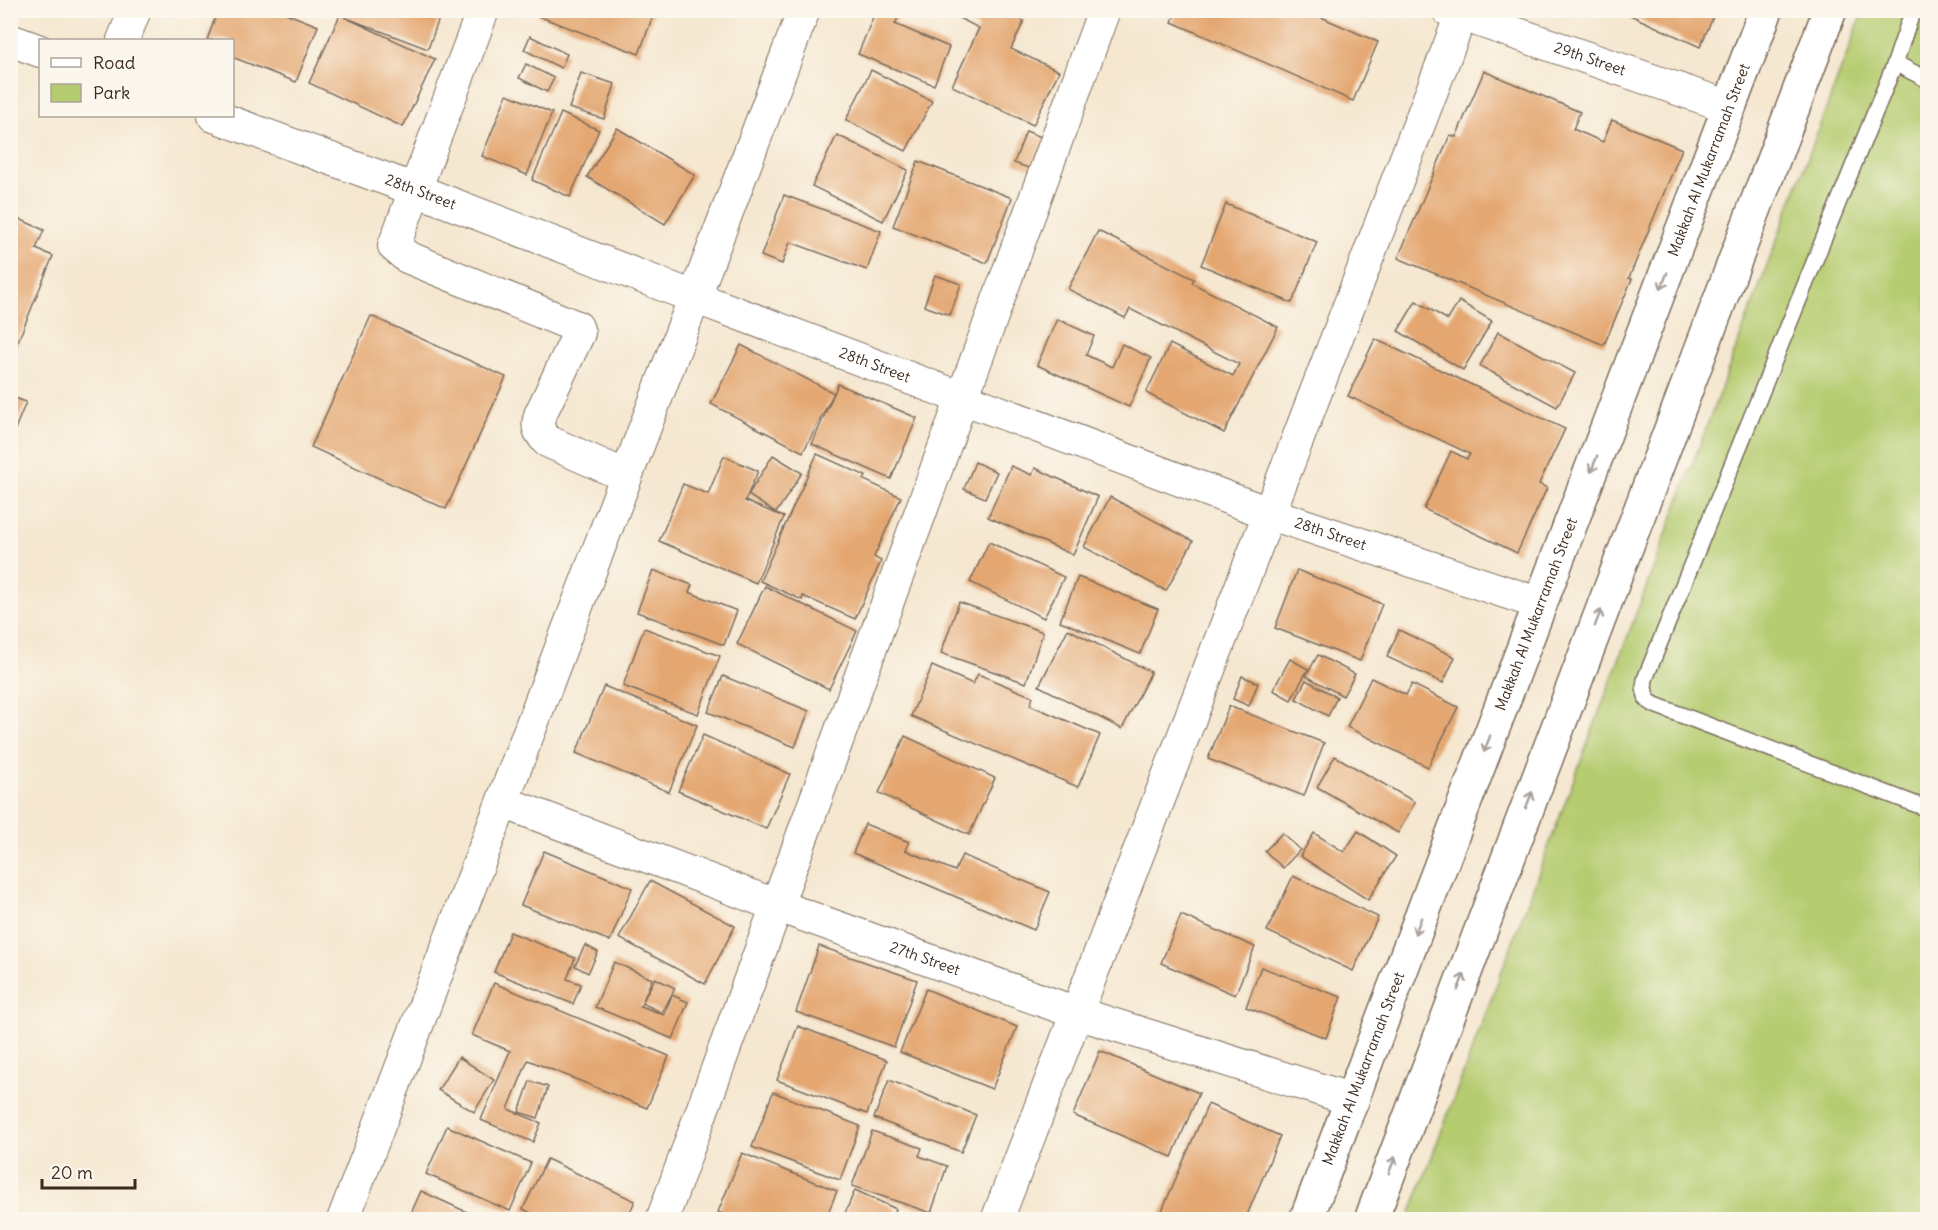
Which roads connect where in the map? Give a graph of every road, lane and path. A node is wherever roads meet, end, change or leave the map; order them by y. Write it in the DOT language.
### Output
graph roads {
  1 [pos="135,10"];
  2 [pos="483,10"];
  3 [pos="804,10"];
  4 [pos="1104,10"];
  5 [pos="1766,10"];
  6 [pos="1830,10"];
  7 [pos="1912,10"];
  8 [pos="1457,12"];
  9 [pos="123,39"];
  10 [pos="10,40"];
  11 [pos="39,51"];
  12 [pos="1895,63"];
  13 [pos="1928,80"];
  14 [pos="1730,107"];
  15 [pos="217,117"];
  16 [pos="416,190"];
  17 [pos="694,297"];
  18 [pos="963,398"];
  19 [pos="626,476"];
  20 [pos="1268,513"];
  21 [pos="1540,604"];
  22 [pos="503,802"];
  23 [pos="1928,808"];
  24 [pos="778,906"];
  25 [pos="1077,1013"];
  26 [pos="1353,1100"];
  27 [pos="343,1220"];
  28 [pos="662,1220"];
  29 [pos="997,1220"];
  30 [pos="1306,1220"];
  31 [pos="1371,1220"];
  1 -- 9 [label="street"];
  2 -- 16 [label="street"];
  3 -- 17 [label="street"];
  4 -- 18 [label="street"];
  5 -- 14 [label="main road, Makkah Al Mukarramah Street"];
  31 -- 6 [label="main road, one-way"];
  7 -- 12 [label="lane"];
  8 -- 14 [label="street, 29th Street"];
  8 -- 20 [label="street"];
  10 -- 11 [label="street"];
  12 -- 13 [label="lane"];
  12 -- 23 [label="lane"];
  14 -- 21 [label="main road, Makkah Al Mukarramah Street, one-way"];
  15 -- 16 [label="street, 28th Street"];
  16 -- 17 [label="street, 28th Street"];
  16 -- 19 [label="street"];
  17 -- 18 [label="street, 28th Street"];
  17 -- 19 [label="street"];
  18 -- 20 [label="street, 28th Street"];
  18 -- 24 [label="street"];
  19 -- 22 [label="street"];
  20 -- 21 [label="street, 28th Street"];
  20 -- 25 [label="street"];
  21 -- 26 [label="main road, Makkah Al Mukarramah Street, one-way"];
  22 -- 24 [label="street, 27th Street"];
  22 -- 27 [label="street"];
  24 -- 25 [label="street, 27th Street"];
  24 -- 28 [label="street"];
  25 -- 26 [label="street, 27th Street"];
  25 -- 29 [label="street"];
  26 -- 30 [label="main road, Makkah Al Mukarramah Street"];
}
